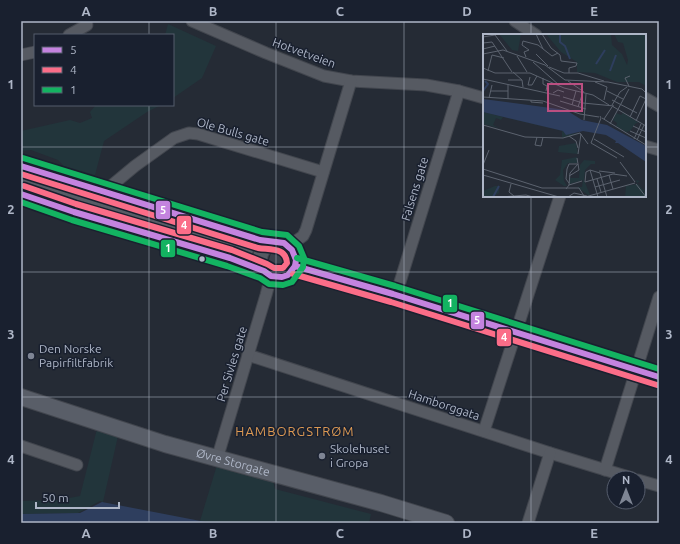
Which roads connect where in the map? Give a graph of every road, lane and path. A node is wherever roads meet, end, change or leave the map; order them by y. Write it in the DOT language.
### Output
graph roads {
  1 [pos="192,21"];
  2 [pos="219,21"];
  3 [pos="514,21"];
  4 [pos="87,25"];
  5 [pos="220,33"];
  6 [pos="71,34"];
  7 [pos="534,34"];
  8 [pos="34,52"];
  9 [pos="21,55"];
  10 [pos="351,81"];
  11 [pos="459,91"];
  12 [pos="483,98"];
  13 [pos="646,99"];
  14 [pos="659,106"];
  15 [pos="646,146"];
  16 [pos="659,150"];
  17 [pos="21,166"];
  18 [pos="323,172"];
  19 [pos="21,174"];
  20 [pos="21,183"];
  21 [pos="57,191"];
  22 [pos="105,192"];
  23 [pos="21,194"];
  24 [pos="560,197"];
  25 [pos="273,243"];
  26 [pos="289,246"];
  27 [pos="244,249"];
  28 [pos="295,266"];
  29 [pos="267,274"];
  30 [pos="396,295"];
  31 [pos="659,297"];
  32 [pos="516,332"];
  33 [pos="248,355"];
  34 [pos="636,370"];
  35 [pos="659,377"];
  36 [pos="21,397"];
  37 [pos="484,431"];
  38 [pos="21,446"];
  39 [pos="550,453"];
  40 [pos="217,459"];
  41 [pos="77,465"];
  42 [pos="605,470"];
  43 [pos="646,482"];
  44 [pos="659,486"];
  45 [pos="446,523"];
  46 [pos="528,523"];
  1 -- 5 [label="street, Hotvetveien"];
  2 -- 5 [label="street"];
  3 -- 7 [label="street"];
  4 -- 6 [label="street"];
  5 -- 10 [label="street, Hotvetveien"];
  8 -- 9 [label="street"];
  10 -- 11 [label="street, Hotvetveien"];
  10 -- 18 [label="street"];
  11 -- 12 [label="street, Hotvetveien"];
  11 -- 30 [label="street, Falsens gate"];
  13 -- 14 [label="street"];
  15 -- 16 [label="street"];
  17 -- 22 [label="street"];
  18 -- 22 [label="street, Ole Bulls gate"];
  18 -- 26 [label="street"];
  19 -- 21 [label="main road"];
  20 -- 21 [label="main road"];
  21 -- 27 [label="main road"];
  22 -- 25 [label="street"];
  23 -- 29 [label="street"];
  24 -- 32 [label="street"];
  25 -- 26 [label="street"];
  25 -- 29 [label="street"];
  26 -- 28 [label="street"];
  28 -- 29 [label="street"];
  28 -- 30 [label="street"];
  29 -- 33 [label="street, Per Sivles gate"];
  30 -- 32 [label="street"];
  31 -- 34 [label="street"];
  32 -- 34 [label="street"];
  32 -- 37 [label="street"];
  33 -- 37 [label="street, Hamborggata"];
  33 -- 40 [label="street, Per Sivles gate"];
  34 -- 35 [label="street"];
  34 -- 42 [label="street"];
  36 -- 40 [label="main road, Øvre Storgate"];
  37 -- 39 [label="street, Hamborggata"];
  38 -- 41 [label="street"];
  39 -- 42 [label="street, Hamborggata"];
  39 -- 46 [label="street"];
  40 -- 45 [label="main road, Øvre Storgate"];
  43 -- 44 [label="street"];
}
